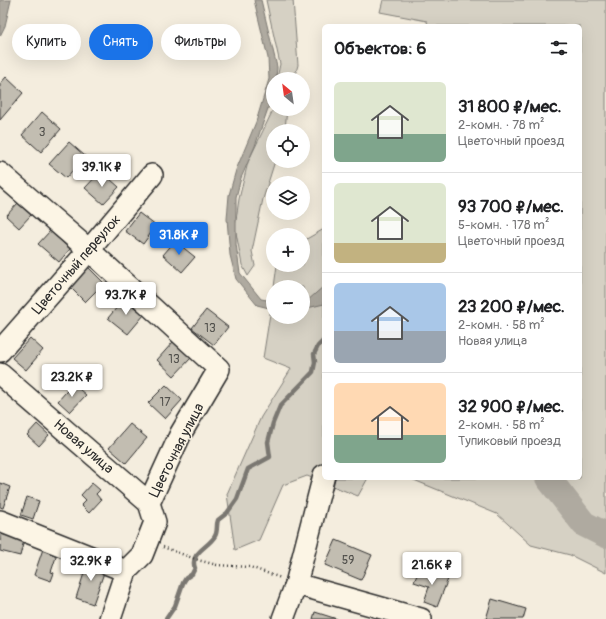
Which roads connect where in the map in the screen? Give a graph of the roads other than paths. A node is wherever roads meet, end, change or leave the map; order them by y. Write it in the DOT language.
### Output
graph roads {
  1 [pos="0,172"];
  2 [pos="152,175"];
  3 [pos="89,250"];
  4 [pos="0,351"];
  5 [pos="0,374"];
  6 [pos="323,480"];
  7 [pos="149,503"];
  8 [pos="0,521"];
  9 [pos="126,571"];
  10 [pos="296,584"];
  11 [pos="110,619"];
  12 [pos="283,619"];
  13 [pos="421,619"];
  1 -- 3 [label="street"];
  2 -- 3 [label="street, Цветочный переулок"];
  3 -- 4 [label="street, Цветочный переулок"];
  3 -- 7 [label="street, Цветочная улица"];
  5 -- 7 [label="street, Новая улица"];
  6 -- 10 [label="street"];
  7 -- 9 [label="street, Цветочная улица"];
  8 -- 9 [label="street"];
  9 -- 11 [label="street, Цветочная улица"];
  10 -- 12 [label="street"];
  10 -- 13 [label="street"];
}
